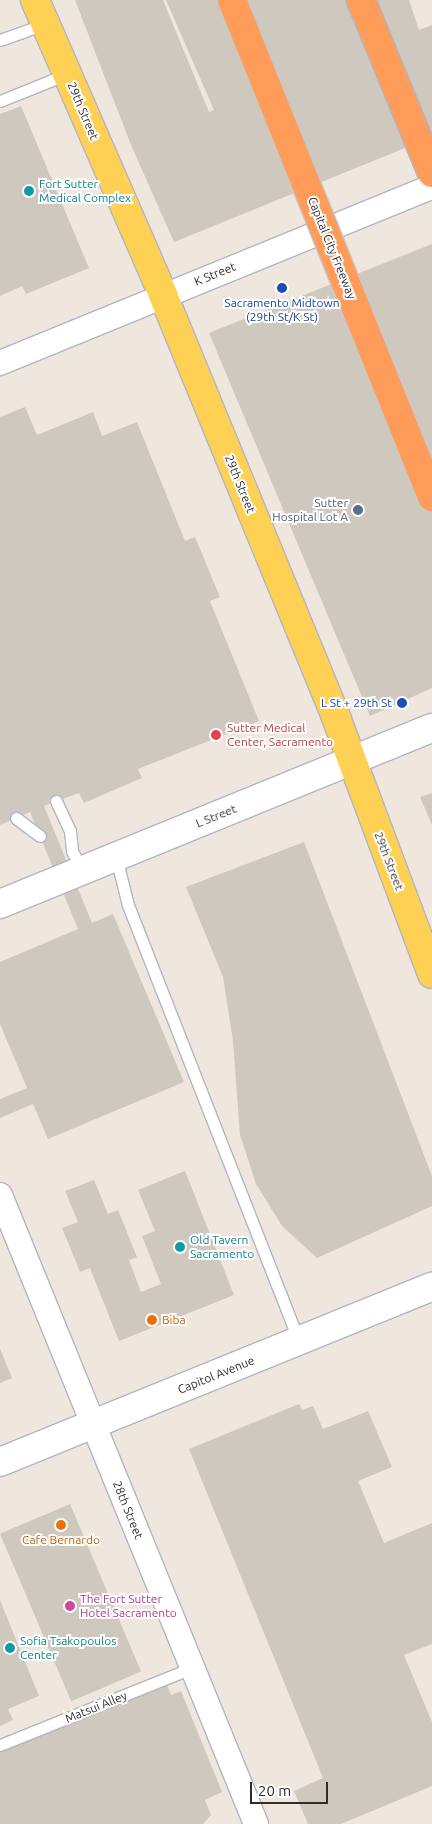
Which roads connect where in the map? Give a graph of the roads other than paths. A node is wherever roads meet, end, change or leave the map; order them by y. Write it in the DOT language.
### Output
graph roads {
  1 [pos="232,0"];
  2 [pos="361,0"];
  3 [pos="366,0"];
  4 [pos="40,12"];
  5 [pos="374,31"];
  6 [pos="0,40"];
  7 [pos="68,74"];
  8 [pos="0,101"];
  9 [pos="432,173"];
  10 [pos="432,188"];
  11 [pos="163,295"];
  12 [pos="0,363"];
  13 [pos="432,496"];
  14 [pos="432,728"];
  15 [pos="351,761"];
  16 [pos="56,801"];
  17 [pos="16,818"];
  18 [pos="40,836"];
  19 [pos="61,846"];
  20 [pos="116,857"];
  21 [pos="77,861"];
  22 [pos="0,904"];
  23 [pos="432,974"];
  24 [pos="0,1195"];
  25 [pos="432,1287"];
  26 [pos="299,1341"];
  27 [pos="92,1425"];
  28 [pos="0,1462"];
  29 [pos="192,1668"];
  30 [pos="0,1745"];
  31 [pos="256,1824"];
  1 -- 13 [label="highway, Capital City Freeway, bridge"];
  2 -- 5 [label="highway"];
  3 -- 5 [label="highway"];
  4 -- 6 [label="lane"];
  4 -- 7 [label="main road, 29th Street"];
  5 -- 9 [label="highway"];
  7 -- 8 [label="lane"];
  7 -- 11 [label="main road, 29th Street"];
  10 -- 11 [label="street, K Street"];
  11 -- 12 [label="street, K Street"];
  11 -- 15 [label="main road, 29th Street"];
  14 -- 15 [label="main road, L Street"];
  15 -- 20 [label="main road, L Street"];
  15 -- 23 [label="main road, 29th Street"];
  16 -- 21 [label="lane"];
  17 -- 18 [label="lane"];
  19 -- 21 [label="lane"];
  20 -- 21 [label="main road, L Street"];
  20 -- 26 [label="lane"];
  21 -- 22 [label="main road, L Street"];
  24 -- 27 [label="street, 28th Street"];
  25 -- 26 [label="main road, Capitol Avenue"];
  26 -- 27 [label="main road, Capitol Avenue"];
  27 -- 28 [label="main road, Capitol Avenue"];
  27 -- 29 [label="street, 28th Street"];
  29 -- 30 [label="lane, Matsui Alley"];
  29 -- 31 [label="street, 28th Street"];
}
